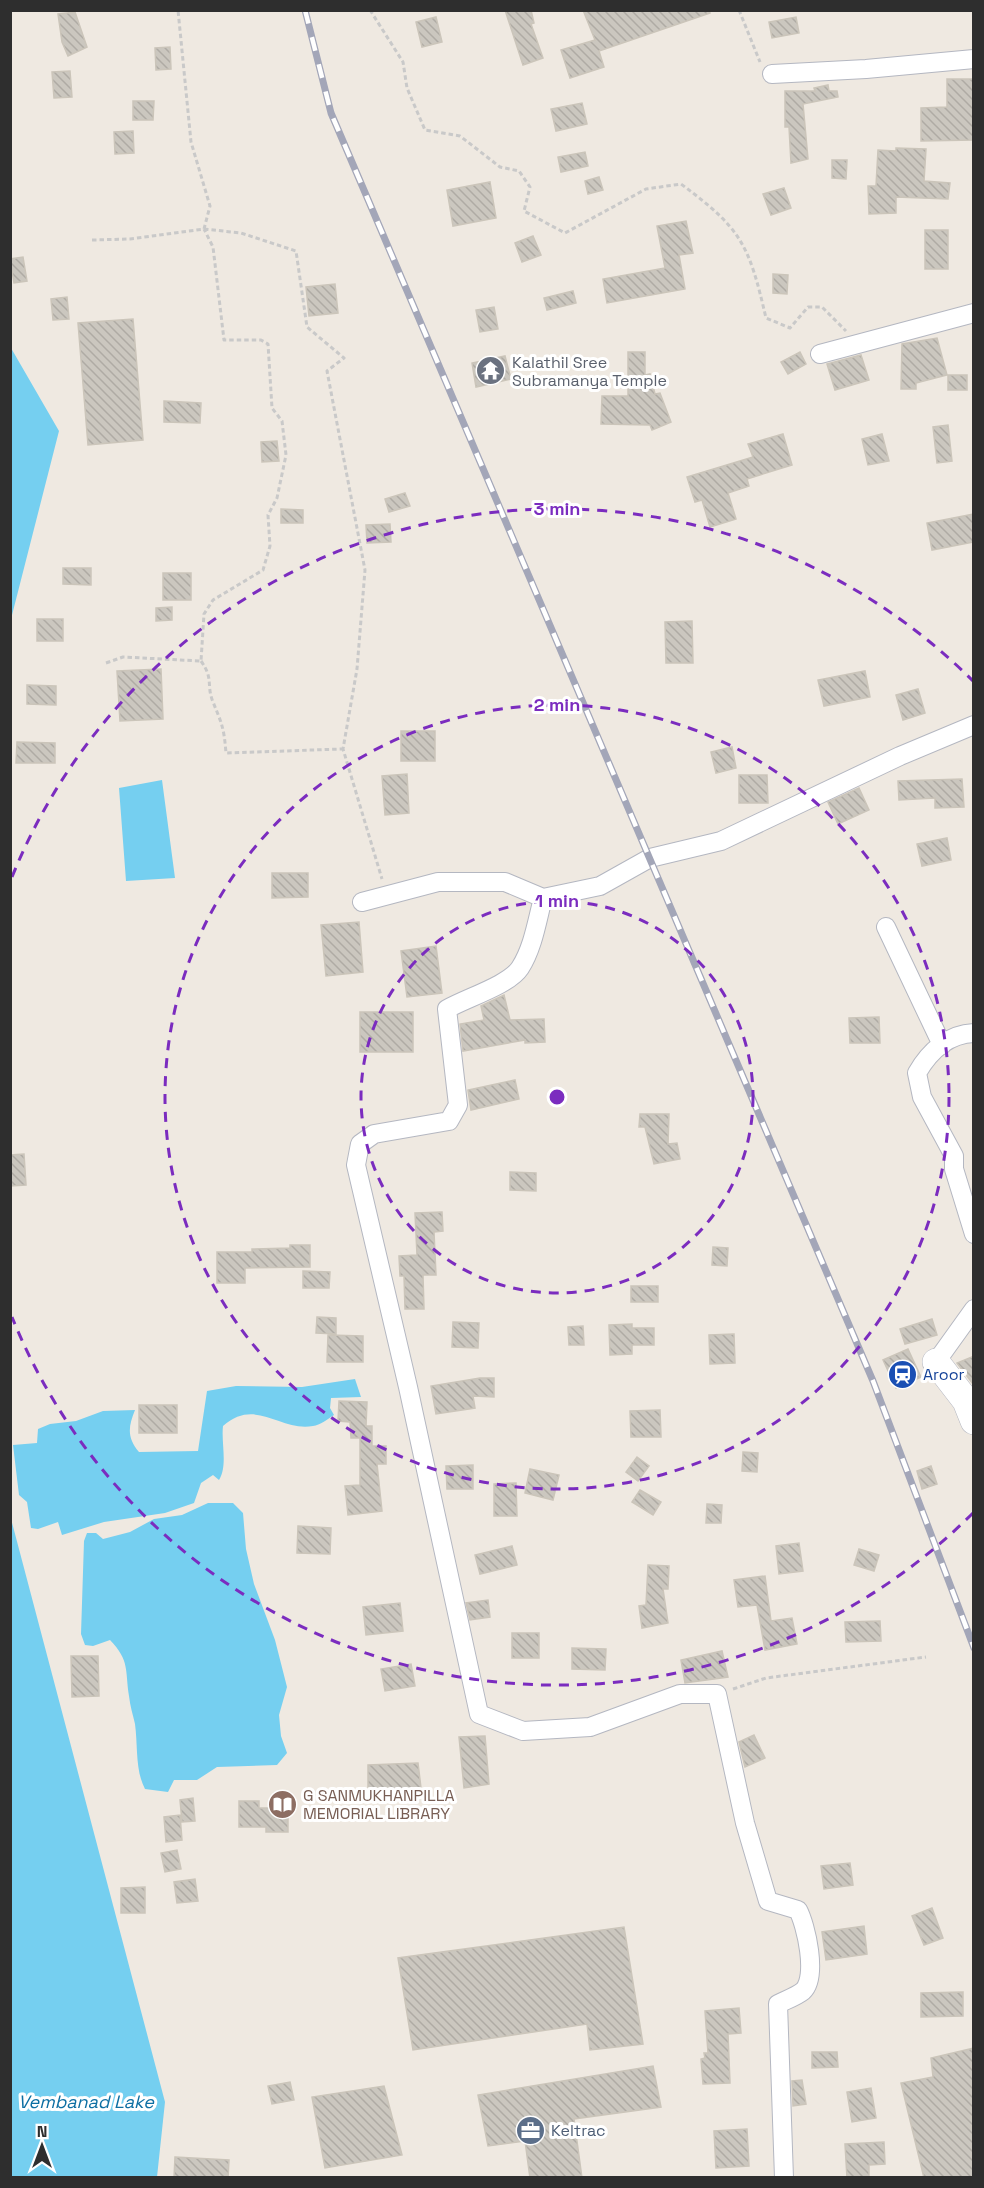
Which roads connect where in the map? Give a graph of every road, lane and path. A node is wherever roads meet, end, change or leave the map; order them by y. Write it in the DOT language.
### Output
graph roads {
  1 [pos="178,10"];
  2 [pos="369,10"];
  3 [pos="739,10"];
  4 [pos="974,59"];
  5 [pos="772,74"];
  6 [pos="204,230"];
  7 [pos="92,240"];
  8 [pos="974,313"];
  9 [pos="856,344"];
  10 [pos="820,354"];
  11 [pos="201,661"];
  12 [pos="106,663"];
  13 [pos="974,725"];
  14 [pos="343,748"];
  15 [pos="387,895"];
  16 [pos="543,898"];
  17 [pos="362,902"];
  18 [pos="886,927"];
  19 [pos="974,1033"];
  20 [pos="942,1045"];
  21 [pos="973,1230"];
  22 [pos="974,1309"];
  23 [pos="936,1362"];
  24 [pos="974,1421"];
  25 [pos="926,1657"];
  26 [pos="717,1694"];
  27 [pos="784,2178"];
  1 -- 6 [label="path"];
  2 -- 9 [label="path"];
  3 -- 5 [label="path"];
  4 -- 5 [label="street"];
  6 -- 7 [label="path"];
  6 -- 11 [label="path"];
  6 -- 14 [label="path"];
  8 -- 9 [label="street"];
  9 -- 10 [label="street"];
  11 -- 12 [label="path"];
  11 -- 14 [label="path"];
  13 -- 16 [label="street"];
  14 -- 15 [label="path"];
  15 -- 16 [label="street"];
  15 -- 17 [label="street"];
  16 -- 26 [label="street"];
  18 -- 20 [label="street"];
  19 -- 20 [label="street"];
  20 -- 21 [label="street"];
  22 -- 23 [label="street"];
  23 -- 24 [label="street"];
  25 -- 26 [label="path"];
  26 -- 27 [label="street"];
}
